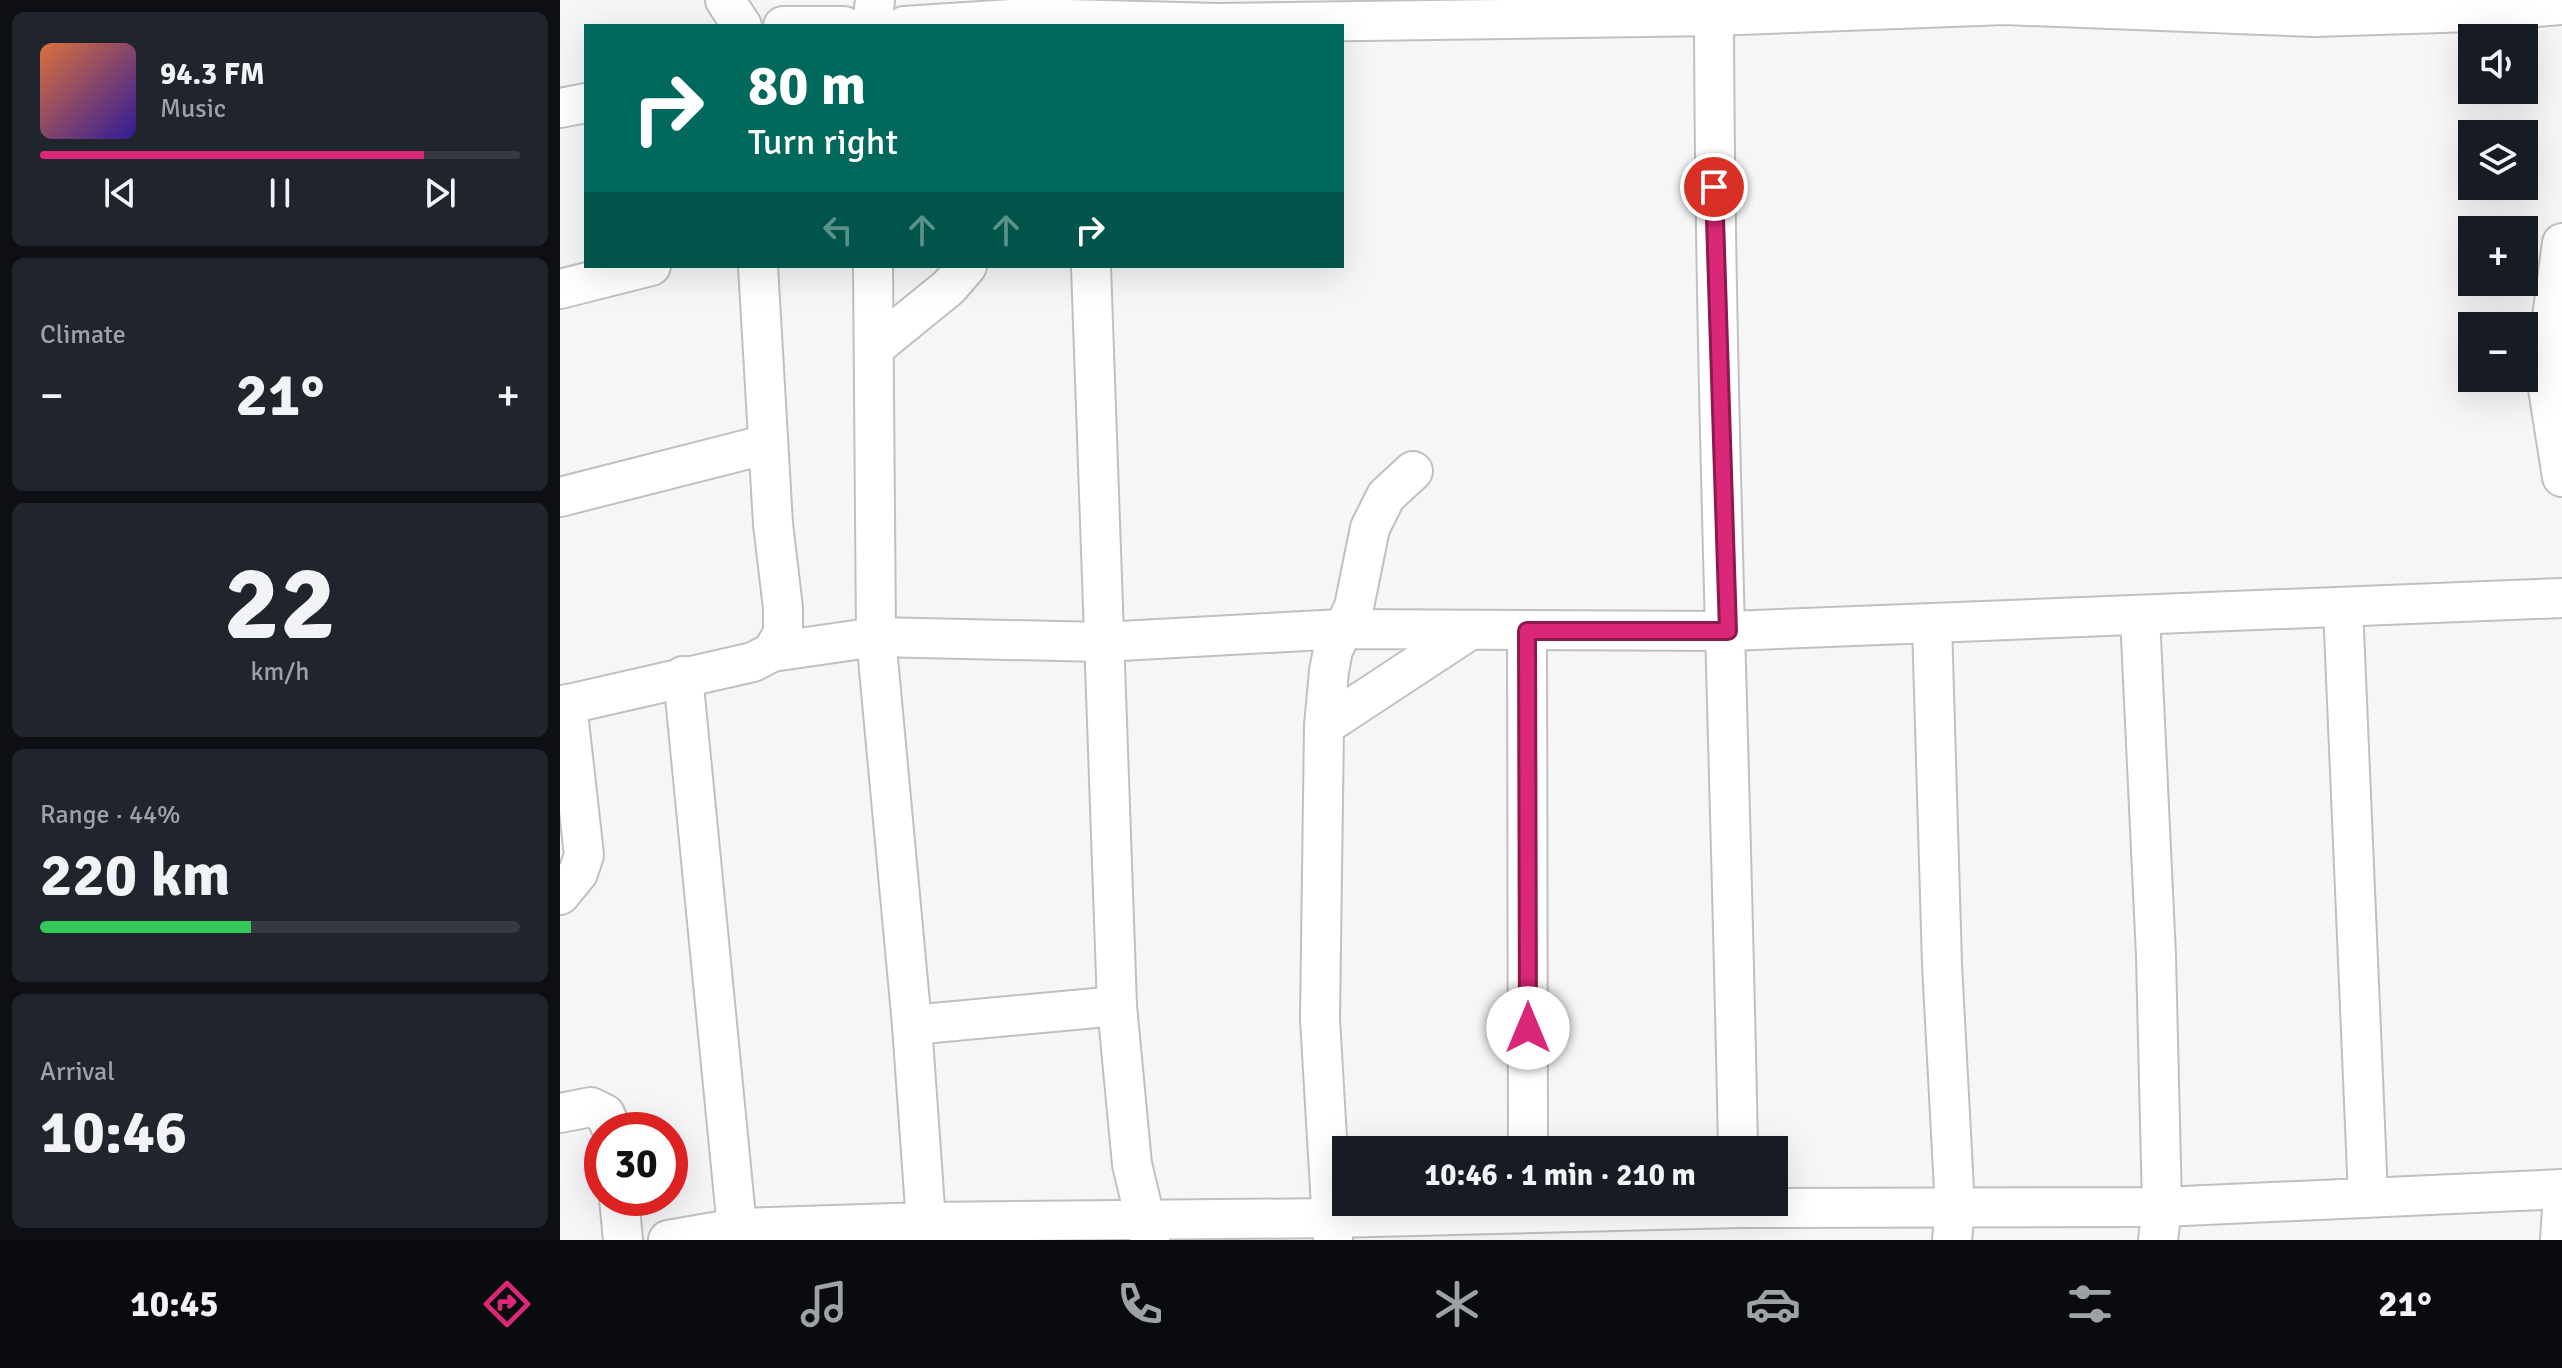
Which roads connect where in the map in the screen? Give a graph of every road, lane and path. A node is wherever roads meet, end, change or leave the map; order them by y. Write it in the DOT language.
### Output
graph roads {
  1 [pos="725,0"];
  2 [pos="875,0"];
  3 [pos="2005,2"];
  4 [pos="2562,5"];
  5 [pos="2223,6"];
  6 [pos="2475,6"];
  7 [pos="1028,9"];
  8 [pos="1432,9"];
  9 [pos="1632,9"];
  10 [pos="1221,11"];
  11 [pos="1714,16"];
  12 [pos="1090,23"];
  13 [pos="741,24"];
  14 [pos="872,24"];
  15 [pos="919,24"];
  16 [pos="584,103"];
  17 [pos="560,108"];
  18 [pos="2562,243"];
  19 [pos="643,268"];
  20 [pos="758,268"];
  21 [pos="873,268"];
  22 [pos="965,268"];
  23 [pos="1091,268"];
  24 [pos="560,289"];
  25 [pos="874,348"];
  26 [pos="768,444"];
  27 [pos="1413,471"];
  28 [pos="2562,477"];
  29 [pos="560,497"];
  30 [pos="2562,598"];
  31 [pos="2343,607"];
  32 [pos="2140,616"];
  33 [pos="1932,624"];
  34 [pos="1341,629"];
  35 [pos="1527,631"];
  36 [pos="1728,631"];
  37 [pos="1467,632"];
  38 [pos="876,637"];
  39 [pos="1102,642"];
  40 [pos="772,652"];
  41 [pos="683,676"];
  42 [pos="563,705"];
  43 [pos="1324,726"];
  44 [pos="560,895"];
  45 [pos="1117,1006"];
  46 [pos="912,1025"];
  47 [pos="601,1112"];
  48 [pos="560,1113"];
  49 [pos="1528,1136"];
  50 [pos="1738,1136"];
  51 [pos="2562,1189"];
  52 [pos="2368,1196"];
  53 [pos="2562,1209"];
  54 [pos="621,1216"];
  55 [pos="1738,1217"];
  56 [pos="1528,1218"];
  57 [pos="2160,1223"];
  58 [pos="1954,1224"];
  59 [pos="737,1228"];
  60 [pos="1149,1229"];
  61 [pos="1334,1229"];
  62 [pos="932,1231"];
  63 [pos="623,1240"];
  64 [pos="668,1240"];
  65 [pos="2560,1240"];
  1 -- 13 [label="street"];
  2 -- 14 [label="street"];
  3 -- 5 [label="street"];
  3 -- 11 [label="street"];
  4 -- 6 [label="street"];
  5 -- 6 [label="street"];
  7 -- 12 [label="street"];
  7 -- 15 [label="street"];
  8 -- 9 [label="street"];
  8 -- 10 [label="street"];
  9 -- 11 [label="street"];
  10 -- 12 [label="street"];
  11 -- 36 [label="street"];
  16 -- 17 [label="street"];
  18 -- 28 [label="street"];
  19 -- 24 [label="street"];
  20 -- 26 [label="street"];
  21 -- 25 [label="street"];
  22 -- 25 [label="street"];
  23 -- 39 [label="street"];
  25 -- 38 [label="street"];
  26 -- 29 [label="street"];
  26 -- 40 [label="street"];
  27 -- 34 [label="street"];
  30 -- 31 [label="street"];
  31 -- 32 [label="street"];
  31 -- 52 [label="street"];
  32 -- 33 [label="street"];
  32 -- 57 [label="street"];
  33 -- 36 [label="street"];
  33 -- 58 [label="street"];
  34 -- 37 [label="street"];
  34 -- 39 [label="street"];
  34 -- 43 [label="street"];
  35 -- 36 [label="street"];
  35 -- 37 [label="street"];
  35 -- 49 [label="street"];
  36 -- 50 [label="street"];
  37 -- 43 [label="street"];
  38 -- 39 [label="street"];
  38 -- 40 [label="street"];
  38 -- 46 [label="street"];
  39 -- 45 [label="street"];
  40 -- 41 [label="street"];
  41 -- 42 [label="street"];
  41 -- 59 [label="street"];
  42 -- 44 [label="street"];
  43 -- 61 [label="street"];
  45 -- 46 [label="street"];
  45 -- 60 [label="street"];
  46 -- 62 [label="street"];
  47 -- 48 [label="street"];
  51 -- 52 [label="street"];
  52 -- 57 [label="street"];
  53 -- 65 [label="street"];
  54 -- 63 [label="street"];
  55 -- 56 [label="street"];
  55 -- 58 [label="street"];
  56 -- 61 [label="street"];
  57 -- 58 [label="street"];
  59 -- 62 [label="street"];
  59 -- 64 [label="street"];
  60 -- 61 [label="street"];
  60 -- 62 [label="street"];
}
